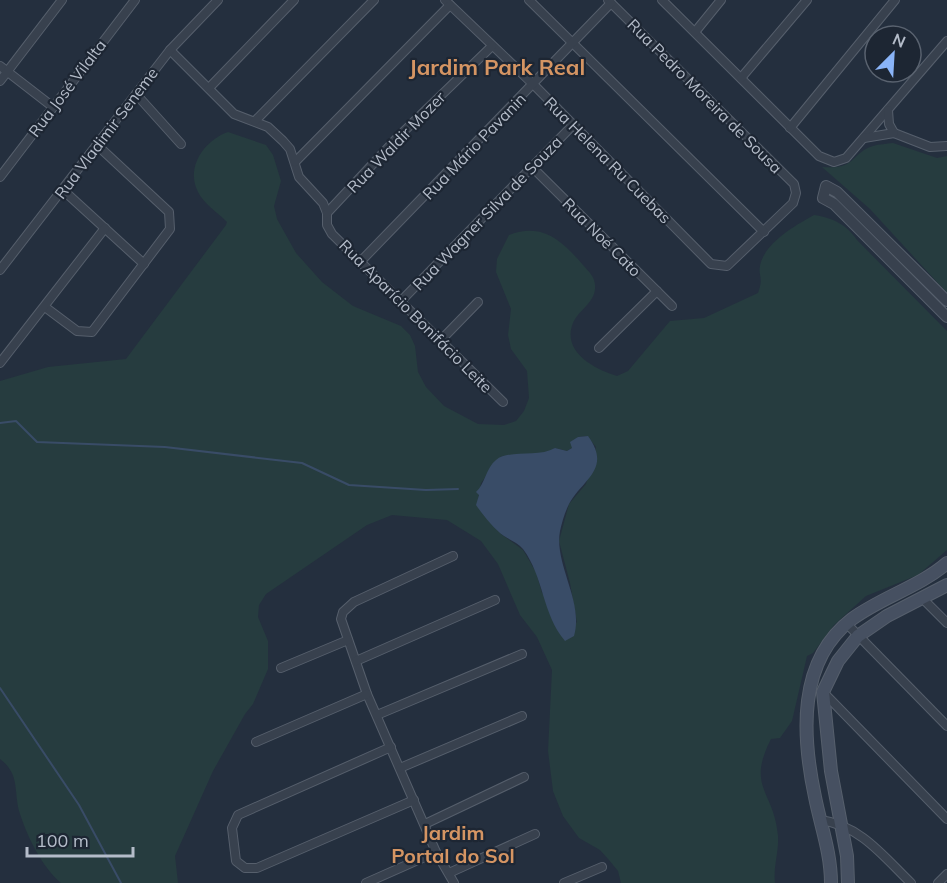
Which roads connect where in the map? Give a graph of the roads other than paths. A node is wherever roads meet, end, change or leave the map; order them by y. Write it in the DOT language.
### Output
graph roads {
  1 [pos="62,0"];
  2 [pos="135,0"];
  3 [pos="218,0"];
  4 [pos="294,0"];
  5 [pos="374,0"];
  6 [pos="529,0"];
  7 [pos="662,0"];
  8 [pos="721,0"];
  9 [pos="807,0"];
  10 [pos="895,0"];
  11 [pos="609,2"];
  12 [pos="447,3"];
  13 [pos="695,32"];
  14 [pos="947,41"];
  15 [pos="572,43"];
  16 [pos="492,46"];
  17 [pos="170,50"];
  18 [pos="4,69"];
  19 [pos="741,78"];
  20 [pos="0,81"];
  21 [pos="534,85"];
  22 [pos="209,88"];
  23 [pos="136,94"];
  24 [pos="53,107"];
  25 [pos="888,110"];
  26 [pos="255,121"];
  27 [pos="573,125"];
  28 [pos="790,128"];
  29 [pos="894,133"];
  30 [pos="864,138"];
  31 [pos="181,144"];
  32 [pos="97,145"];
  33 [pos="947,146"];
  34 [pos="295,162"];
  35 [pos="532,167"];
  36 [pos="0,177"];
  37 [pos="63,190"];
  38 [pos="327,213"];
  39 [pos="105,228"];
  40 [pos="764,232"];
  41 [pos="361,261"];
  42 [pos="144,264"];
  43 [pos="0,270"];
  44 [pos="657,291"];
  45 [pos="401,301"];
  46 [pos="947,301"];
  47 [pos="478,302"];
  48 [pos="672,306"];
  49 [pos="45,307"];
  50 [pos="947,317"];
  51 [pos="440,341"];
  52 [pos="599,348"];
  53 [pos="0,363"];
  54 [pos="503,402"];
  55 [pos="453,556"];
  56 [pos="947,563"];
  57 [pos="947,585"];
  58 [pos="924,599"];
  59 [pos="495,600"];
  60 [pos="847,624"];
  61 [pos="947,624"];
  62 [pos="858,636"];
  63 [pos="348,640"];
  64 [pos="522,654"];
  65 [pos="356,661"];
  66 [pos="281,668"];
  67 [pos="823,692"];
  68 [pos="367,694"];
  69 [pos="377,715"];
  70 [pos="522,716"];
  71 [pos="947,726"];
  72 [pos="256,742"];
  73 [pos="391,747"];
  74 [pos="400,768"];
  75 [pos="524,777"];
  76 [pos="414,800"];
  77 [pos="947,819"];
  78 [pos="821,820"];
  79 [pos="840,823"];
  80 [pos="425,824"];
  81 [pos="534,834"];
  82 [pos="436,852"];
  83 [pos="602,867"];
  84 [pos="448,873"];
  85 [pos="947,874"];
  86 [pos="366,883"];
  87 [pos="454,883"];
  88 [pos="564,883"];
  89 [pos="831,883"];
  90 [pos="848,883"];
  91 [pos="911,883"];
  92 [pos="938,883"];
  1 -- 18 [label="street"];
  2 -- 24 [label="street, Rua José Vilalta"];
  3 -- 17 [label="street, Rua Vladimir Seneme"];
  4 -- 22 [label="street"];
  5 -- 26 [label="street"];
  6 -- 15 [label="street"];
  7 -- 13 [label="street"];
  8 -- 13 [label="street"];
  9 -- 19 [label="street"];
  10 -- 28 [label="street"];
  11 -- 15 [label="street, Rua Mário Pavanin"];
  11 -- 40 [label="street, Rua Pedro Moreira de Sousa"];
  12 -- 16 [label="street, Rua Helena Ru Cuebas"];
  12 -- 34 [label="street"];
  13 -- 19 [label="street"];
  14 -- 25 [label="street"];
  15 -- 21 [label="street, Rua Mário Pavanin"];
  15 -- 40 [label="street"];
  16 -- 21 [label="street, Rua Helena Ru Cuebas"];
  16 -- 38 [label="street, Rua Waldir Mozer"];
  17 -- 22 [label="street, Rua Aparício Bonifácio Leite"];
  17 -- 23 [label="street, Rua Vladimir Seneme"];
  18 -- 20 [label="street"];
  18 -- 24 [label="street"];
  19 -- 28 [label="street"];
  21 -- 27 [label="street, Rua Helena Ru Cuebas"];
  21 -- 41 [label="street, Rua Mário Pavanin"];
  22 -- 26 [label="street, Rua Aparício Bonifácio Leite"];
  23 -- 31 [label="street"];
  23 -- 32 [label="street, Rua Vladimir Seneme"];
  24 -- 36 [label="street, Rua José Vilalta"];
  25 -- 29 [label="street"];
  25 -- 30 [label="street"];
  26 -- 34 [label="street, Rua Aparício Bonifácio Leite"];
  27 -- 35 [label="street, Rua Wagner Silva de Souza"];
  27 -- 40 [label="street, Rua Helena Ru Cuebas"];
  28 -- 30 [label="street"];
  29 -- 30 [label="street"];
  29 -- 33 [label="street"];
  32 -- 37 [label="street, Rua Vladimir Seneme"];
  32 -- 42 [label="street"];
  34 -- 38 [label="street, Rua Aparício Bonifácio Leite"];
  35 -- 44 [label="street, Rua Noé Cato"];
  35 -- 45 [label="street, Rua Wagner Silva de Souza"];
  37 -- 39 [label="street"];
  37 -- 43 [label="street, Rua Vladimir Seneme"];
  38 -- 41 [label="street, Rua Aparício Bonifácio Leite"];
  39 -- 42 [label="street"];
  39 -- 49 [label="street"];
  41 -- 45 [label="street, Rua Aparício Bonifácio Leite"];
  42 -- 49 [label="street"];
  44 -- 48 [label="street, Rua Noé Cato"];
  44 -- 52 [label="street"];
  45 -- 51 [label="street, Rua Aparício Bonifácio Leite"];
  46 -- 50 [label="street"];
  47 -- 51 [label="street"];
  49 -- 53 [label="street"];
  51 -- 54 [label="street, Rua Aparício Bonifácio Leite"];
  55 -- 63 [label="street"];
  56 -- 60 [label="main road"];
  57 -- 58 [label="main road"];
  58 -- 61 [label="street"];
  58 -- 62 [label="main road"];
  59 -- 65 [label="street"];
  60 -- 62 [label="street"];
  60 -- 78 [label="main road"];
  62 -- 67 [label="main road"];
  62 -- 71 [label="street"];
  63 -- 65 [label="street"];
  63 -- 66 [label="street"];
  64 -- 69 [label="street"];
  65 -- 68 [label="street"];
  67 -- 77 [label="street"];
  67 -- 79 [label="main road"];
  68 -- 69 [label="street"];
  68 -- 72 [label="street"];
  69 -- 73 [label="street"];
  70 -- 74 [label="street"];
  73 -- 74 [label="street"];
  73 -- 76 [label="street"];
  74 -- 76 [label="street"];
  75 -- 80 [label="street"];
  76 -- 80 [label="street"];
  78 -- 79 [label="street"];
  78 -- 89 [label="main road"];
  79 -- 90 [label="main road"];
  79 -- 91 [label="street"];
  80 -- 82 [label="street"];
  81 -- 84 [label="street"];
  82 -- 84 [label="street"];
  82 -- 86 [label="street"];
  83 -- 88 [label="street"];
  84 -- 87 [label="street"];
  85 -- 92 [label="street"];
}
